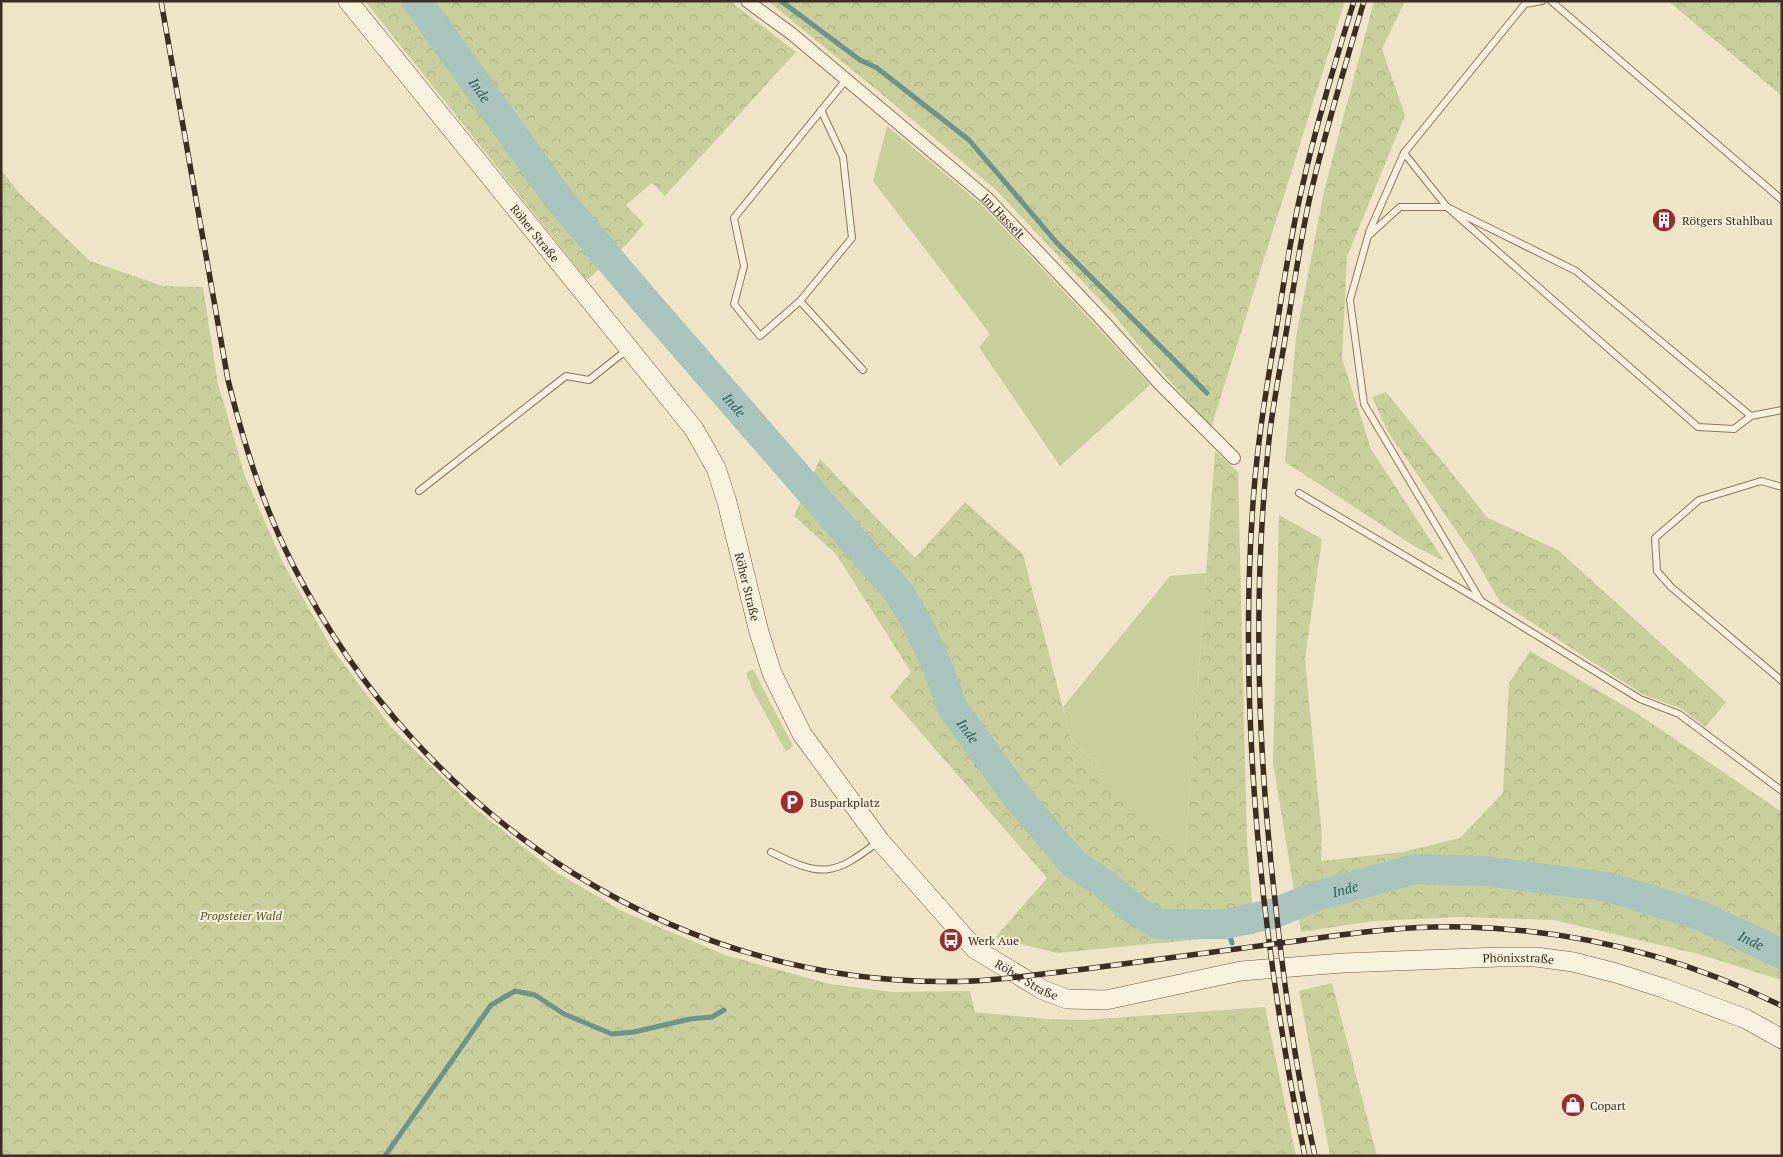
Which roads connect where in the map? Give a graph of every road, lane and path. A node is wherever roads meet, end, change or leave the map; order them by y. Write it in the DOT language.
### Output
graph roads {
  1 [pos="348,1"];
  2 [pos="747,1"];
  3 [pos="1542,1"];
  4 [pos="1551,1"];
  5 [pos="846,80"];
  6 [pos="821,110"];
  7 [pos="1404,153"];
  8 [pos="1782,200"];
  9 [pos="1447,207"];
  10 [pos="1368,236"];
  11 [pos="800,301"];
  12 [pos="629,348"];
  13 [pos="864,370"];
  14 [pos="1782,410"];
  15 [pos="1752,416"];
  16 [pos="1234,458"];
  17 [pos="1782,487"];
  18 [pos="419,491"];
  19 [pos="1299,493"];
  20 [pos="1481,601"];
  21 [pos="1782,681"];
  22 [pos="1782,791"];
  23 [pos="880,841"];
  24 [pos="771,852"];
  25 [pos="1241,971"];
  26 [pos="1782,1039"];
  1 -- 12 [label="main road, Röher Straße"];
  2 -- 5 [label="street, Im Hasselt"];
  3 -- 7 [label="lane"];
  4 -- 8 [label="lane"];
  5 -- 6 [label="lane"];
  5 -- 16 [label="street, Im Hasselt"];
  6 -- 11 [label="lane"];
  6 -- 11 [label="lane"];
  7 -- 9 [label="lane"];
  7 -- 10 [label="lane"];
  9 -- 10 [label="lane"];
  9 -- 15 [label="lane"];
  9 -- 15 [label="lane"];
  10 -- 20 [label="lane"];
  11 -- 13 [label="lane"];
  12 -- 18 [label="lane"];
  12 -- 23 [label="main road, Röher Straße"];
  14 -- 15 [label="lane"];
  17 -- 21 [label="lane"];
  19 -- 20 [label="lane"];
  20 -- 22 [label="lane"];
  23 -- 24 [label="lane"];
  23 -- 25 [label="main road, Röher Straße"];
  25 -- 26 [label="main road, Phönixstraße"];
}
